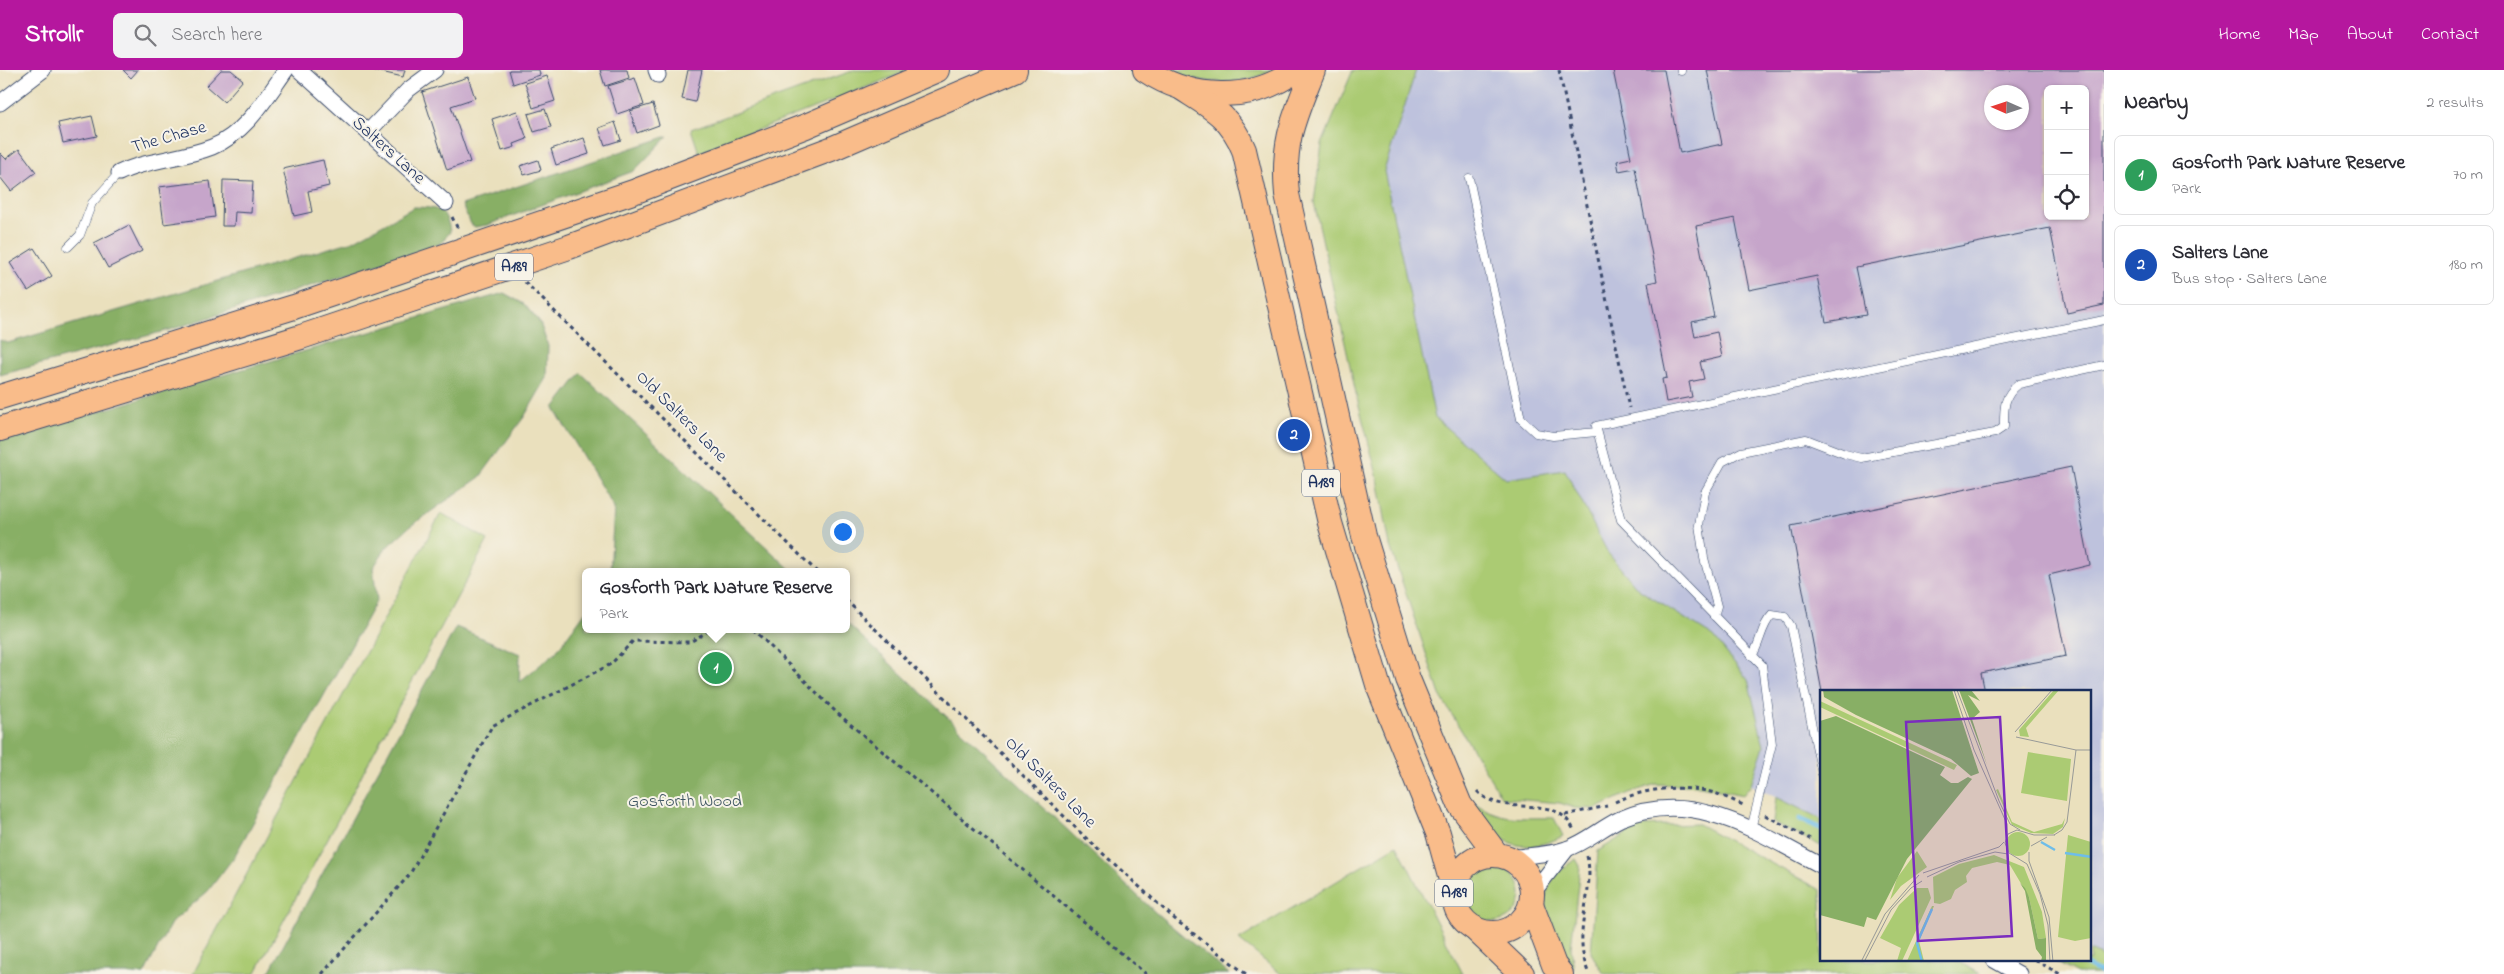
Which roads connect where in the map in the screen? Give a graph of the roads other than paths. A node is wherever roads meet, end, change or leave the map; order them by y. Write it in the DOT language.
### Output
graph roads {
  1 [pos="43,70"];
  2 [pos="286,70"];
  3 [pos="299,70"];
  4 [pos="435,70"];
  5 [pos="937,70"];
  6 [pos="1015,70"];
  7 [pos="1145,70"];
  8 [pos="1296,70"];
  9 [pos="1313,70"];
  10 [pos="1183,89"];
  11 [pos="0,104"];
  12 [pos="368,132"];
  13 [pos="119,173"];
  14 [pos="1469,178"];
  15 [pos="446,203"];
  16 [pos="68,247"];
  17 [pos="2104,320"];
  18 [pos="2104,365"];
  19 [pos="0,397"];
  20 [pos="0,428"];
  21 [pos="1597,432"];
  22 [pos="1714,616"];
  23 [pos="1752,656"];
  24 [pos="1820,764"];
  25 [pos="1751,828"];
  26 [pos="1566,849"];
  27 [pos="1504,856"];
  28 [pos="1820,865"];
  29 [pos="1454,891"];
  30 [pos="1531,899"];
  31 [pos="1474,928"];
  32 [pos="1998,962"];
  33 [pos="1522,974"];
  34 [pos="1561,974"];
  35 [pos="2019,974"];
  1 -- 11 [label="street"];
  2 -- 13 [label="street, The Chase"];
  3 -- 12 [label="street, Salters Lane"];
  4 -- 12 [label="street"];
  5 -- 19 [label="main road, A189"];
  6 -- 20 [label="main road, A189"];
  7 -- 10 [label="main road, A189"];
  8 -- 10 [label="main road, A189"];
  9 -- 27 [label="main road, A189"];
  10 -- 29 [label="main road, A189"];
  12 -- 15 [label="street, Salters Lane"];
  13 -- 16 [label="lane"];
  14 -- 21 [label="lane"];
  17 -- 21 [label="lane"];
  18 -- 22 [label="lane"];
  21 -- 22 [label="lane"];
  22 -- 23 [label="lane"];
  23 -- 24 [label="lane"];
  23 -- 25 [label="lane"];
  25 -- 26 [label="street"];
  25 -- 28 [label="street"];
  26 -- 27 [label="street"];
  26 -- 30 [label="street"];
  27 -- 29 [label="main road, A189"];
  27 -- 30 [label="main road, A189"];
  29 -- 31 [label="main road, A189"];
  30 -- 31 [label="main road, A189"];
  30 -- 34 [label="main road, A189"];
  31 -- 33 [label="main road, A189"];
  32 -- 35 [label="street"];
}
